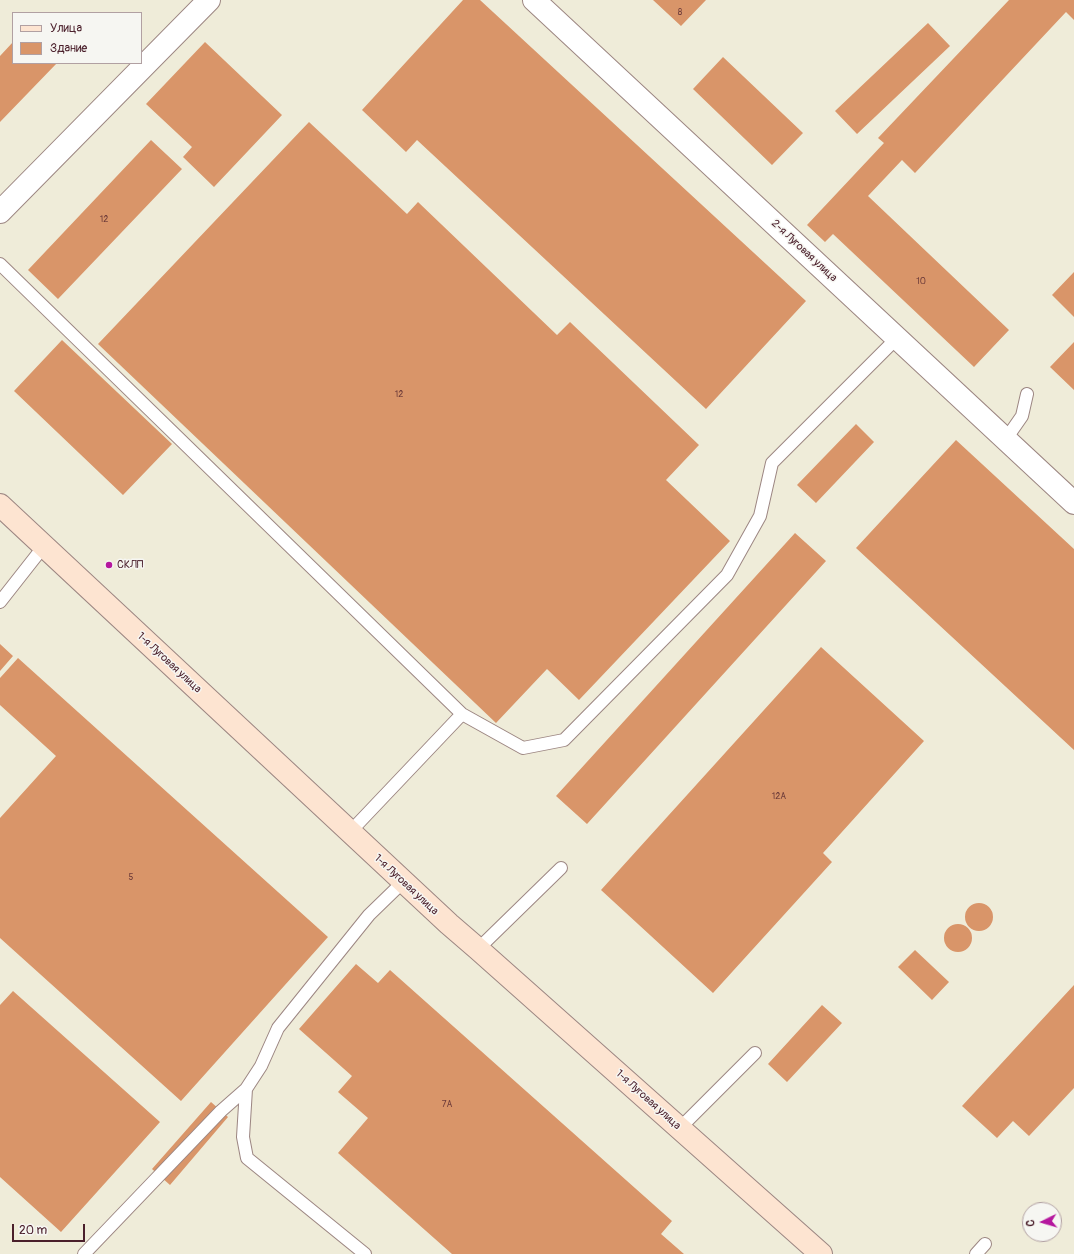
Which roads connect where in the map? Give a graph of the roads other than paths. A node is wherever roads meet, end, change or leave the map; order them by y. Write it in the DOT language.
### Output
graph roads {
  1 [pos="209,0"];
  2 [pos="534,0"];
  3 [pos="0,212"];
  4 [pos="0,264"];
  5 [pos="897,338"];
  6 [pos="1027,394"];
  7 [pos="1006,440"];
  8 [pos="1074,503"];
  9 [pos="0,505"];
  10 [pos="44,546"];
  11 [pos="0,602"];
  12 [pos="462,714"];
  13 [pos="350,832"];
  14 [pos="561,868"];
  15 [pos="403,882"];
  16 [pos="478,949"];
  17 [pos="755,1053"];
  18 [pos="246,1089"];
  19 [pos="679,1129"];
  20 [pos="985,1244"];
  21 [pos="84,1254"];
  22 [pos="365,1254"];
  23 [pos="821,1254"];
  24 [pos="976,1254"];
  1 -- 3 [label="street"];
  2 -- 5 [label="street, 2-я Луговая улица"];
  4 -- 12 [label="lane"];
  5 -- 7 [label="street, 2-я Луговая улица"];
  5 -- 12 [label="lane"];
  6 -- 7 [label="lane"];
  7 -- 8 [label="street, 2-я Луговая улица"];
  9 -- 10 [label="main road, 1-я Луговая улица"];
  10 -- 11 [label="lane"];
  10 -- 13 [label="main road, 1-я Луговая улица"];
  12 -- 13 [label="lane"];
  13 -- 15 [label="main road, 1-я Луговая улица"];
  14 -- 16 [label="lane"];
  15 -- 16 [label="main road, 1-я Луговая улица"];
  15 -- 18 [label="lane"];
  16 -- 19 [label="main road, 1-я Луговая улица"];
  17 -- 19 [label="lane"];
  18 -- 21 [label="lane"];
  18 -- 22 [label="lane"];
  19 -- 23 [label="main road, 1-я Луговая улица"];
  20 -- 24 [label="lane"];
}
